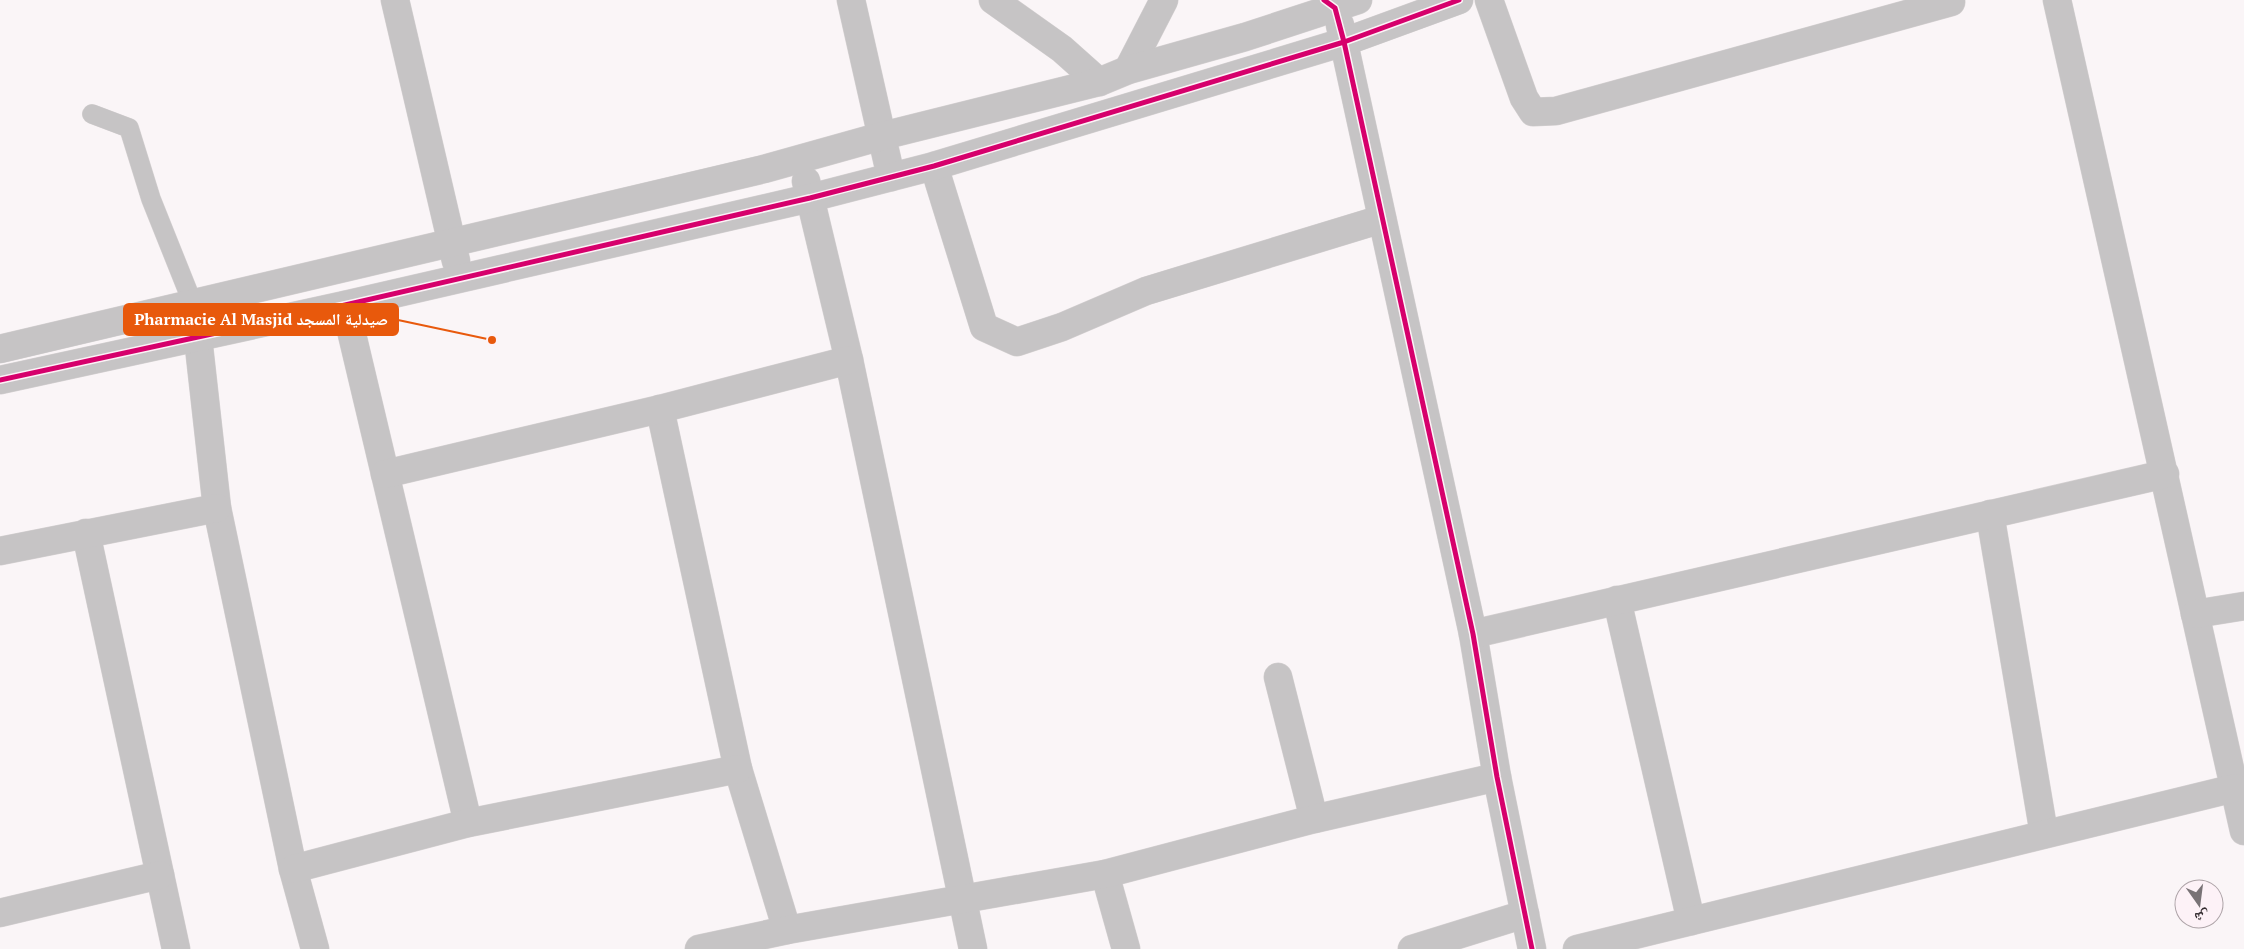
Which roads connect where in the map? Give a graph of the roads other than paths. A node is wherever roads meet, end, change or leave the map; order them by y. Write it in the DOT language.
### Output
graph roads {
  1 [pos="395,0"];
  2 [pos="851,0"];
  3 [pos="993,0"];
  4 [pos="1164,0"];
  5 [pos="1459,0"];
  6 [pos="1489,0"];
  7 [pos="2057,0"];
  8 [pos="1339,2"];
  9 [pos="1951,2"];
  10 [pos="1344,42"];
  11 [pos="1128,70"];
  12 [pos="1099,82"];
  13 [pos="92,114"];
  14 [pos="882,136"];
  15 [pos="800,159"];
  16 [pos="934,166"];
  17 [pos="891,177"];
  18 [pos="810,198"];
  19 [pos="1382,219"];
  20 [pos="453,243"];
  21 [pos="460,278"];
  22 [pos="192,304"];
  23 [pos="344,305"];
  24 [pos="199,337"];
  25 [pos="0,349"];
  26 [pos="849,360"];
  27 [pos="0,380"];
  28 [pos="660,409"];
  29 [pos="385,474"];
  30 [pos="2165,474"];
  31 [pos="217,508"];
  32 [pos="1990,514"];
  33 [pos="86,532"];
  34 [pos="0,551"];
  35 [pos="1618,600"];
  36 [pos="2244,606"];
  37 [pos="2195,614"];
  38 [pos="1473,634"];
  39 [pos="1278,677"];
  40 [pos="738,769"];
  41 [pos="1497,777"];
  42 [pos="2235,788"];
  43 [pos="1314,819"];
  44 [pos="468,823"];
  45 [pos="2244,831"];
  46 [pos="2044,834"];
  47 [pos="293,869"];
  48 [pos="1105,874"];
  49 [pos="160,875"];
  50 [pos="963,900"];
  51 [pos="0,913"];
  52 [pos="1525,914"];
  53 [pos="1691,921"];
  54 [pos="787,930"];
  55 [pos="176,949"];
  56 [pos="315,949"];
  57 [pos="699,949"];
  58 [pos="974,949"];
  59 [pos="1126,949"];
  60 [pos="1412,949"];
  61 [pos="1532,949"];
  62 [pos="1577,949"];
  1 -- 20 [label="street"];
  2 -- 14 [label="street"];
  3 -- 12 [label="street"];
  4 -- 11 [label="street"];
  5 -- 10 [label="street"];
  6 -- 9 [label="street"];
  7 -- 30 [label="street"];
  8 -- 10 [label="street"];
  8 -- 11 [label="street"];
  10 -- 16 [label="street"];
  10 -- 19 [label="street"];
  11 -- 12 [label="street"];
  12 -- 14 [label="street"];
  13 -- 22 [label="lane"];
  14 -- 15 [label="street"];
  14 -- 17 [label="street"];
  15 -- 18 [label="street"];
  15 -- 20 [label="street"];
  16 -- 17 [label="street"];
  16 -- 19 [label="street"];
  17 -- 18 [label="street"];
  18 -- 21 [label="street"];
  18 -- 26 [label="street"];
  19 -- 38 [label="street"];
  20 -- 21 [label="street"];
  20 -- 22 [label="street"];
  21 -- 23 [label="street"];
  22 -- 24 [label="street"];
  22 -- 25 [label="street"];
  23 -- 24 [label="street"];
  23 -- 29 [label="street"];
  24 -- 27 [label="street"];
  24 -- 31 [label="street"];
  26 -- 28 [label="street"];
  26 -- 50 [label="street"];
  28 -- 29 [label="street"];
  28 -- 40 [label="street"];
  29 -- 44 [label="street"];
  30 -- 32 [label="street"];
  30 -- 37 [label="street"];
  31 -- 33 [label="street"];
  31 -- 47 [label="street"];
  32 -- 35 [label="street"];
  32 -- 46 [label="street"];
  33 -- 34 [label="street"];
  33 -- 49 [label="street"];
  35 -- 38 [label="street"];
  35 -- 53 [label="street"];
  36 -- 37 [label="street"];
  37 -- 42 [label="street"];
  38 -- 41 [label="street"];
  39 -- 43 [label="street"];
  40 -- 44 [label="street"];
  40 -- 54 [label="street"];
  41 -- 43 [label="street"];
  41 -- 52 [label="street"];
  42 -- 45 [label="street"];
  42 -- 46 [label="street"];
  43 -- 48 [label="street"];
  44 -- 47 [label="street"];
  46 -- 53 [label="street"];
  47 -- 56 [label="street"];
  48 -- 50 [label="street"];
  48 -- 59 [label="street"];
  49 -- 51 [label="street"];
  49 -- 55 [label="street"];
  50 -- 54 [label="street"];
  50 -- 58 [label="street"];
  52 -- 60 [label="street"];
  52 -- 61 [label="street"];
  53 -- 62 [label="street"];
  54 -- 57 [label="street"];
}
